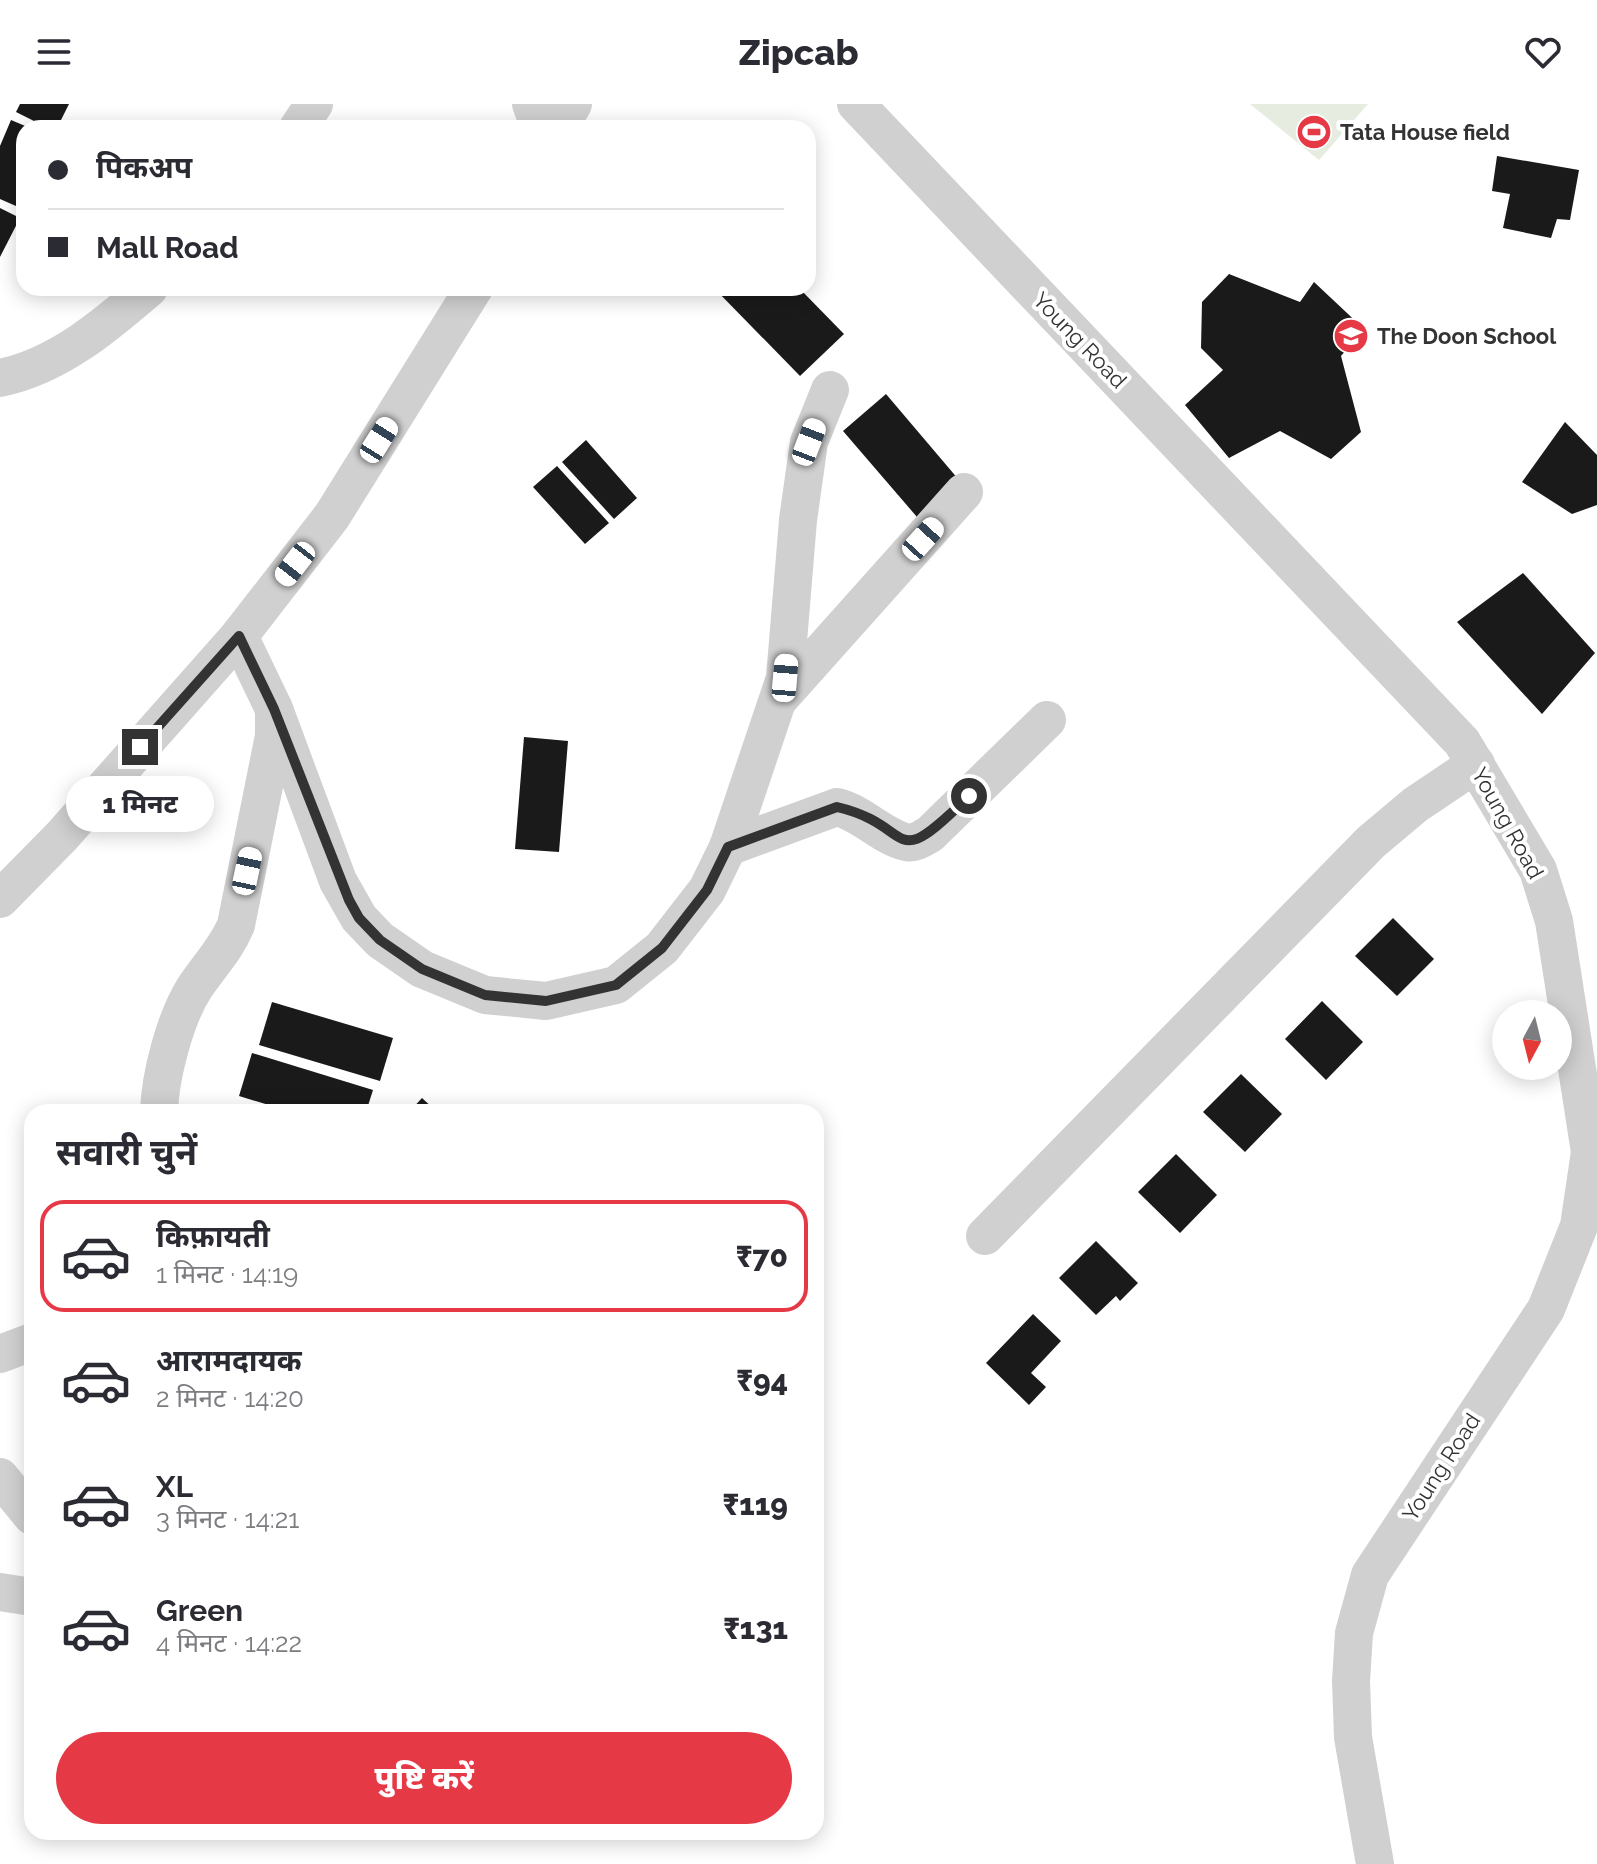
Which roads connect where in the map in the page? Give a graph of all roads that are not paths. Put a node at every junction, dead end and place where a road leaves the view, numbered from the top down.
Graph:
1 (856, 104) edge
2 (140, 296) edge
3 (469, 296) edge
4 (0, 378) edge
5 (830, 390) dead end
6 (964, 492) dead end
7 (239, 636) junction
8 (779, 699) junction
9 (274, 709) junction
10 (1047, 720) dead end
11 (1476, 764) junction
12 (728, 847) junction
13 (0, 899) edge
14 (1590, 1102) edge
15 (160, 1104) edge
16 (985, 1236) dead end
17 (24, 1345) edge
18 (0, 1354) edge
19 (0, 1477) edge
20 (24, 1506) edge
21 (0, 1592) edge
22 (24, 1596) edge
23 (1375, 1864) edge

1 - 11 street, Young Road
2 - 4 street
3 - 7 street
5 - 8 street
6 - 8 street
7 - 9 street
7 - 13 street
8 - 12 street
9 - 12 street
9 - 15 street
10 - 12 street
11 - 14 street, Young Road
11 - 16 street
14 - 23 street, Young Road
17 - 18 street
19 - 20 street
21 - 22 street

